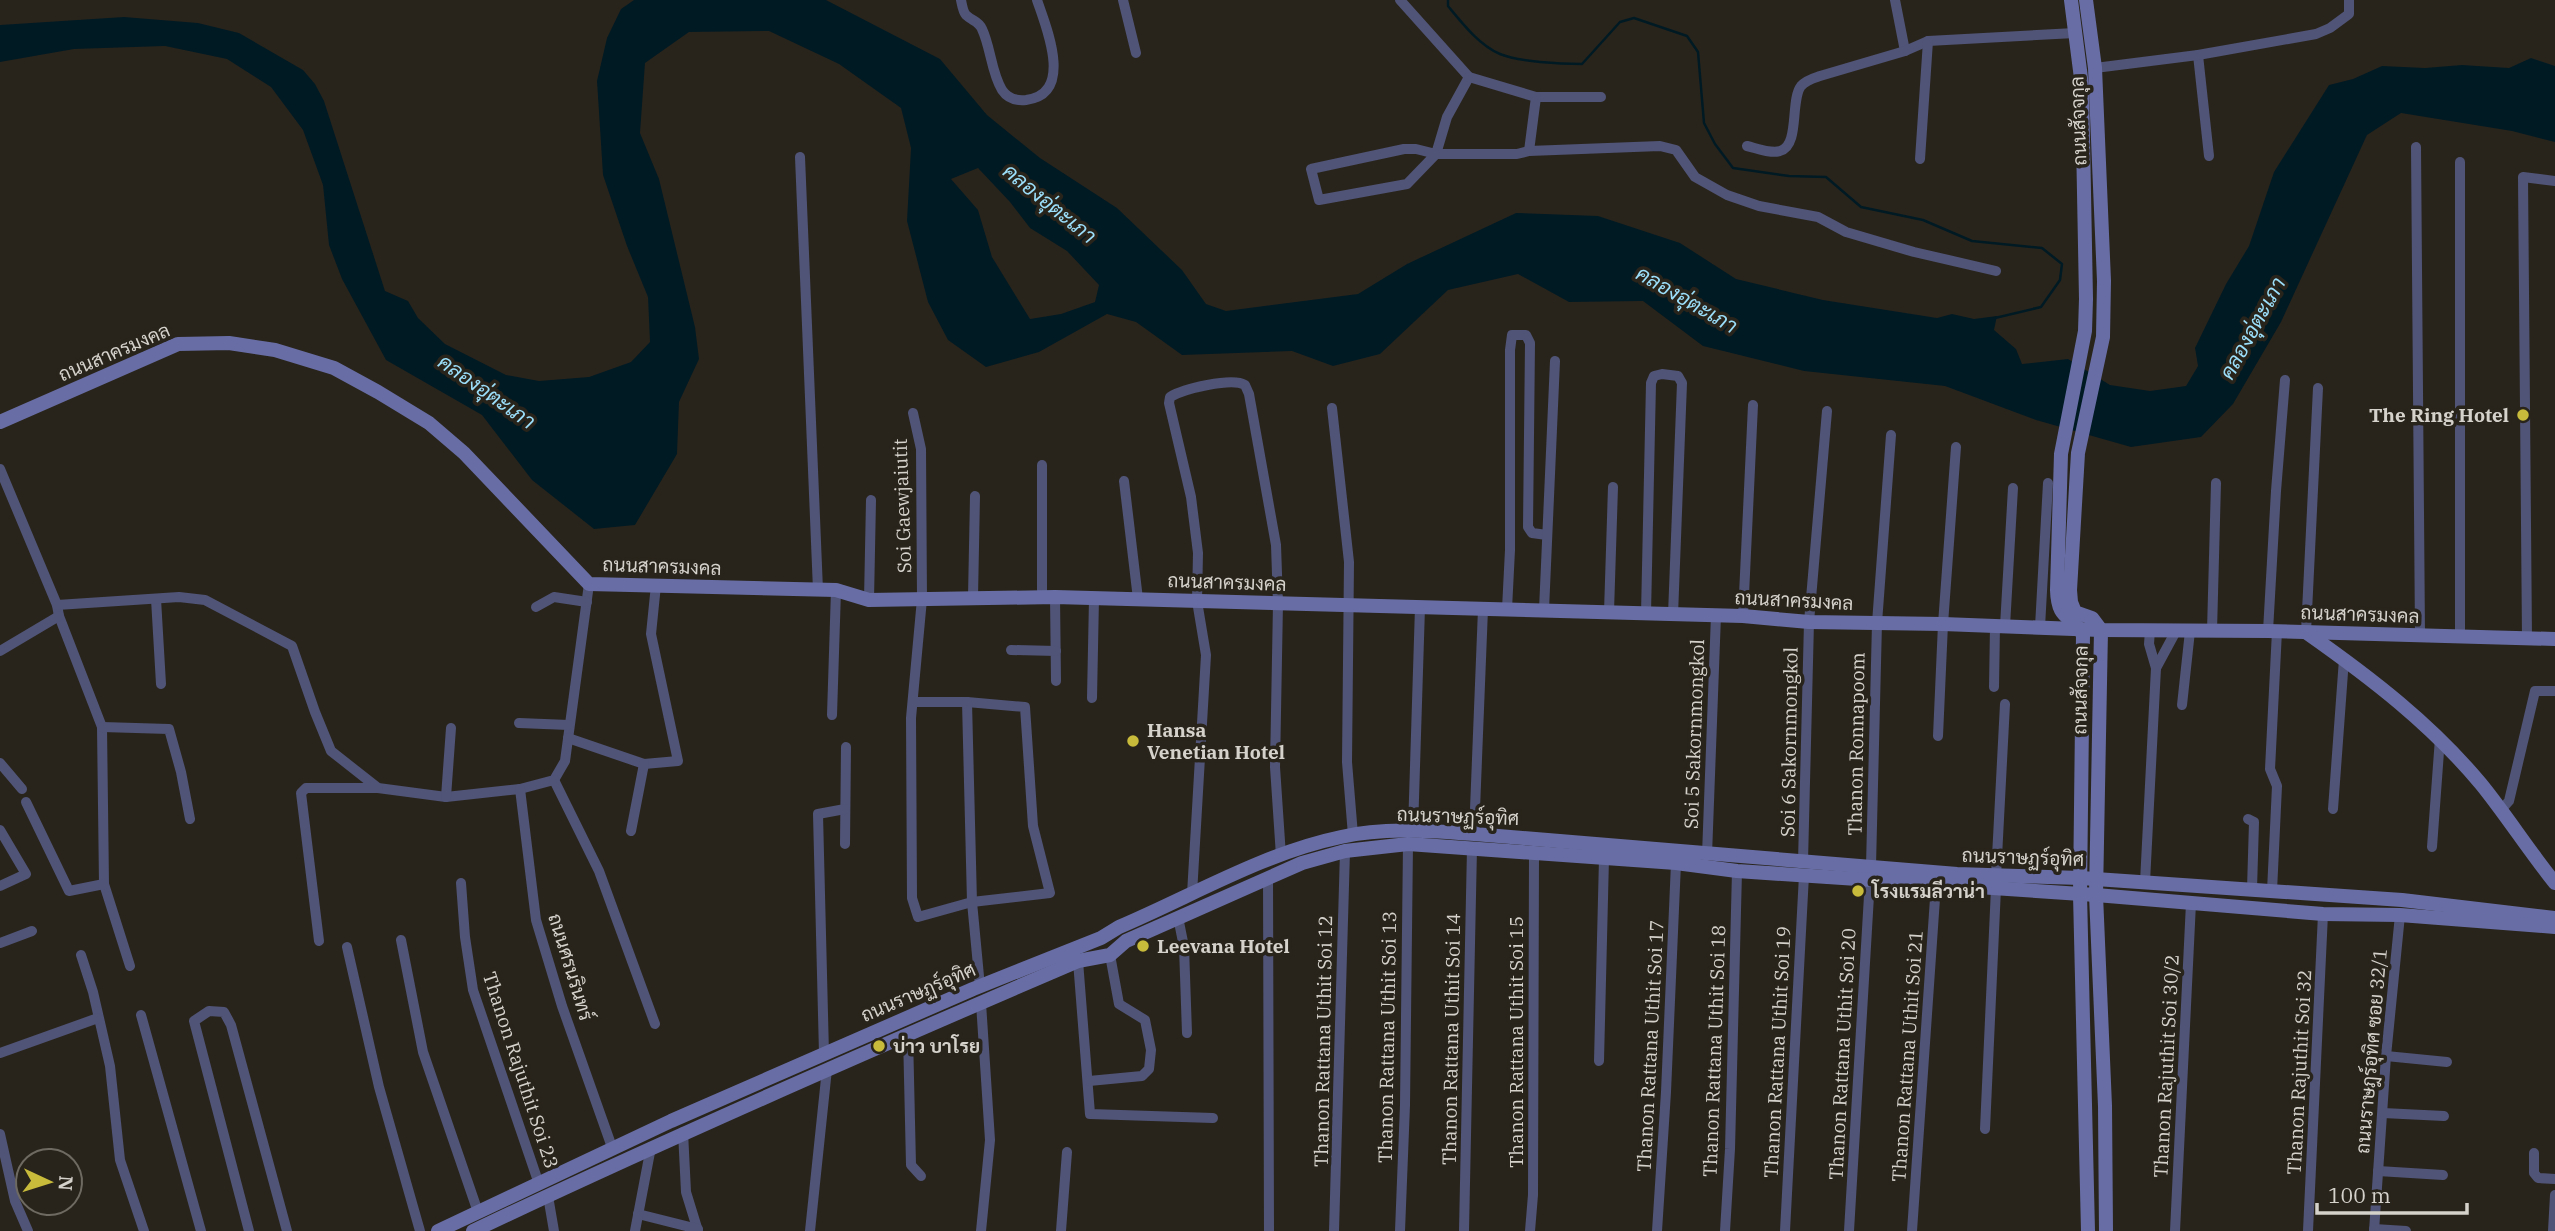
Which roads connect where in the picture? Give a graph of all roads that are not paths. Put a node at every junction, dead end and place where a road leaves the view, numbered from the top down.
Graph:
1 (961, 0) edge
2 (1037, 0) edge
3 (1123, 0) edge
4 (1399, 0) edge
5 (1895, 0) edge
6 (2071, 0) edge
7 (2086, 0) edge
8 (2349, 0) edge
9 (2075, 33) junction
10 (1928, 41) junction
11 (1905, 51) junction
12 (1136, 54) dead end
13 (2198, 55) junction
14 (2095, 68) junction
15 (1469, 77) junction
16 (1536, 97) junction
17 (1601, 97) dead end
18 (1747, 146) dead end
19 (2416, 147) dead end
20 (1528, 151) junction
21 (1436, 154) junction
22 (2209, 156) dead end
23 (800, 157) dead end
24 (1920, 159) dead end
25 (2459, 162) dead end
26 (2555, 181) edge
27 (1996, 271) dead end
28 (1555, 361) dead end
29 (2285, 380) dead end
30 (2319, 388) dead end
31 (1753, 405) dead end
32 (1332, 408) dead end
33 (1827, 411) dead end
34 (913, 412) dead end
35 (0, 422) edge
36 (1891, 435) dead end
37 (1956, 447) dead end
38 (1042, 465) dead end
39 (0, 469) edge
40 (1124, 481) dead end
41 (2048, 483) dead end
42 (2216, 484) dead end
43 (1613, 487) dead end
44 (2013, 488) dead end
45 (975, 496) dead end
46 (871, 500) dead end
47 (1547, 535) junction
48 (589, 583) junction
49 (656, 585) junction
50 (818, 590) junction
51 (836, 590) junction
52 (1049, 596) junction
53 (973, 597) junction
54 (1094, 598) junction
55 (156, 599) junction
56 (922, 599) junction
57 (1138, 599) junction
58 (869, 600) junction
59 (1197, 601) junction
60 (587, 602) junction
61 (1279, 603) junction
62 (1350, 605) junction
63 (536, 607) dead end
64 (1420, 607) junction
65 (1483, 609) junction
66 (1507, 609) junction
67 (58, 610) junction
68 (1544, 610) junction
69 (1609, 612) junction
70 (1646, 614) junction
71 (1673, 615) junction
72 (1716, 615) junction
73 (1742, 616) junction
74 (1809, 622) junction
75 (1877, 624) junction
76 (1943, 624) junction
77 (2000, 626) junction
78 (2040, 627) junction
79 (2079, 628) junction
80 (2101, 630) junction
81 (2150, 631) junction
82 (2183, 631) junction
83 (2212, 631) junction
84 (2273, 631) junction
85 (2306, 632) junction
86 (2420, 635) junction
87 (2460, 637) junction
88 (2527, 639) junction
89 (2555, 639) edge
90 (1011, 650) dead end
91 (0, 651) edge
92 (1056, 651) junction
93 (2344, 659) junction
94 (2156, 668) junction
95 (1056, 681) dead end
96 (161, 684) dead end
97 (1994, 687) dead end
98 (2555, 691) edge
99 (1092, 698) dead end
100 (914, 702) junction
101 (967, 702) junction
102 (2005, 704) dead end
103 (2182, 705) dead end
104 (832, 715) dead end
105 (520, 723) dead end
106 (569, 726) junction
107 (102, 727) junction
108 (451, 729) dead end
109 (1938, 736) dead end
110 (568, 738) junction
111 (2440, 738) junction
112 (846, 747) dead end
113 (0, 764) edge
114 (644, 764) junction
115 (554, 780) junction
116 (378, 788) junction
117 (22, 789) dead end
118 (520, 789) junction
119 (446, 797) junction
120 (26, 802) dead end
121 (845, 809) junction
122 (2333, 809) dead end
123 (2501, 810) junction
124 (190, 819) dead end
125 (2248, 819) dead end
126 (0, 830) edge
127 (1413, 830) junction
128 (631, 831) dead end
129 (1353, 835) junction
130 (1473, 841) junction
131 (845, 844) dead end
132 (1408, 844) junction
133 (2432, 848) dead end
134 (1345, 851) junction
135 (1534, 854) junction
136 (1633, 854) junction
137 (1707, 855) junction
138 (1281, 856) junction
139 (1604, 858) junction
140 (1676, 863) junction
141 (1803, 868) junction
142 (1737, 871) junction
143 (1870, 873) junction
144 (2553, 875) edge
145 (1268, 877) junction
146 (2081, 878) junction
147 (2097, 880) junction
148 (1996, 882) junction
149 (2145, 882) junction
150 (461, 883) dead end
151 (104, 884) junction
152 (1936, 884) junction
153 (2, 885) edge
154 (2252, 889) junction
155 (2272, 891) junction
156 (1192, 894) junction
157 (2080, 894) junction
158 (2096, 895) junction
159 (972, 902) junction
160 (2191, 903) junction
161 (2323, 914) junction
162 (2400, 915) junction
163 (1178, 918) junction
164 (2555, 918) edge
165 (2555, 928) edge
166 (32, 930) dead end
167 (1123, 934) junction
168 (401, 940) dead end
169 (319, 941) dead end
170 (0, 943) edge
171 (346, 947) dead end
172 (81, 955) dead end
173 (1110, 956) junction
174 (1078, 961) junction
175 (130, 966) dead end
176 (980, 987) junction
177 (981, 1003) junction
178 (141, 1015) dead end
179 (98, 1018) junction
180 (655, 1024) dead end
181 (908, 1034) junction
182 (1187, 1034) dead end
183 (0, 1053) edge
184 (824, 1054) junction
185 (2386, 1056) junction
186 (1600, 1060) dead end
187 (2446, 1062) dead end
188 (827, 1069) junction
189 (1089, 1081) junction
190 (2383, 1114) junction
191 (2444, 1116) dead end
192 (1213, 1118) dead end
193 (1985, 1129) dead end
194 (683, 1132) junction
195 (0, 1134) edge
196 (650, 1147) junction
197 (613, 1150) junction
198 (1067, 1152) dead end
199 (2534, 1153) dead end
200 (2378, 1171) junction
201 (2443, 1175) dead end
202 (921, 1176) dead end
203 (2555, 1179) edge
204 (544, 1190) junction
205 (2555, 1195) edge
206 (478, 1212) junction
207 (638, 1214) junction
208 (698, 1230) edge
209 (2374, 1230) edge
210 (29, 1231) edge
211 (144, 1231) edge
212 (201, 1231) edge
213 (249, 1231) edge
214 (287, 1231) edge
215 (420, 1231) edge
216 (439, 1231) edge
217 (473, 1231) edge
218 (554, 1231) edge
219 (635, 1231) edge
220 (810, 1231) edge
221 (981, 1231) edge
222 (1061, 1231) edge
223 (1269, 1231) edge
224 (1334, 1231) edge
225 (1400, 1231) edge
226 (1464, 1231) edge
227 (1530, 1231) edge
228 (1657, 1231) edge
229 (1725, 1231) edge
230 (1785, 1231) edge
231 (1849, 1231) edge
232 (1912, 1231) edge
233 (2088, 1231) edge
234 (2106, 1231) edge
235 (2175, 1231) edge
236 (2308, 1231) edge
237 (2406, 1231) edge
238 (2553, 1231) edge

1 - 2 street
3 - 12 street
4 - 15 street
5 - 11 street
6 - 9 street, ถนนสัจจกุล
7 - 14 street, ถนนสัจจกุล
8 - 13 street
9 - 10 street
9 - 79 street, ถนนสัจจกุล
10 - 11 street
10 - 24 street
11 - 18 street
13 - 14 street
13 - 22 street
14 - 80 street, ถนนสัจจกุล
15 - 16 street
15 - 21 street
16 - 17 street
16 - 20 street
19 - 86 street
20 - 21 street
20 - 27 street
21 - 21 street
23 - 50 street
25 - 87 street
26 - 88 street
28 - 47 street
29 - 84 street
30 - 85 street
31 - 73 street
32 - 62 street
33 - 74 street, Soi 6 Sakornmongkol
34 - 56 street, Soi Gaewjaiutit
35 - 48 street, ถนนสาครมงคล
36 - 75 street, Thanon Ronnapoom
37 - 76 street
38 - 52 street
39 - 67 street
40 - 57 street
41 - 78 street
42 - 83 street
43 - 69 street
44 - 77 street
45 - 53 street
46 - 58 street
47 - 66 street
47 - 68 street
48 - 49 street, ถนนสาครมงคล
48 - 60 street
49 - 50 street, ถนนสาครมงคล
49 - 114 street
50 - 51 street, ถนนสาครมงคล
51 - 58 street, ถนนสาครมงคล
51 - 104 street
52 - 53 street, ถนนสาครมงคล
52 - 54 street, ถนนสาครมงคล
52 - 92 street
53 - 56 street, ถนนสาครมงคล
54 - 57 street, ถนนสาครมงคล
54 - 99 street
55 - 67 street
55 - 96 street
55 - 116 street
56 - 58 street, ถนนสาครมงคล
56 - 100 street, Soi Gaewjaiutit
57 - 59 street, ถนนสาครมงคล
59 - 61 street, ถนนสาครมงคล
59 - 61 street
59 - 156 street
60 - 63 street
60 - 106 street
61 - 62 street, ถนนสาครมงคล
61 - 138 street
62 - 64 street, ถนนสาครมงคล
62 - 129 street
64 - 65 street, ถนนสาครมงคล
64 - 127 street
65 - 66 street, ถนนสาครมงคล
65 - 130 street, Thanon Rattana Uthit Soi 14
66 - 68 street, ถนนสาครมงคล
67 - 91 street
67 - 107 street
68 - 69 street, ถนนสาครมงคล
69 - 70 street, ถนนสาครมงคล
70 - 71 street, ถนนสาครมงคล
70 - 71 street
71 - 72 street, ถนนสาครมงคล
72 - 73 street, ถนนสาครมงคล
72 - 137 street, Soi 5 Sakornmongkol
73 - 74 street, ถนนสาครมงคล
74 - 75 street, ถนนสาครมงคล
74 - 141 street, Soi 6 Sakornmongkol
75 - 76 street, ถนนสาครมงคล
75 - 143 street, Thanon Ronnapoom
76 - 77 street, ถนนสาครมงคล
76 - 109 street
77 - 78 street, ถนนสาครมงคล
77 - 97 street
78 - 79 street, ถนนสาครมงคล
79 - 80 street, ถนนสาครมงคล
79 - 146 street, ถนนสัจจกุล
80 - 81 street, ถนนสาครมงคล
80 - 147 street, ถนนสัจจกุล
81 - 82 street, ถนนสาครมงคล
81 - 94 street
82 - 83 street, ถนนสาครมงคล
82 - 94 street
82 - 103 street
83 - 84 street, ถนนสาครมงคล
84 - 85 street, ถนนสาครมงคล
84 - 155 street
85 - 86 street, ถนนสาครมงคล
85 - 93 street
86 - 87 street, ถนนสาครมงคล
87 - 88 street, ถนนสาครมงคล
88 - 89 street, ถนนสาครมงคล
90 - 92 street
92 - 95 street
93 - 111 street
93 - 122 street
94 - 149 street
98 - 123 street
100 - 101 street
100 - 159 street, Soi Gaewjaiutit
101 - 159 street
101 - 159 street
102 - 148 street
105 - 106 street
106 - 110 street
107 - 124 street
107 - 151 street
108 - 119 street
110 - 114 street
110 - 115 street
111 - 123 street
111 - 133 street
112 - 121 street
113 - 117 street
114 - 128 street
115 - 118 street
115 - 180 street
116 - 119 street
116 - 169 street
118 - 119 street
118 - 197 street, ถนนศรนรินทร์
120 - 151 street
121 - 131 street
121 - 184 street
123 - 144 street
125 - 154 street
126 - 153 street
127 - 129 street, ถนนราษฏร์อุทิศ
127 - 130 street, ถนนราษฏร์อุทิศ
129 - 138 street, ถนนราษฏร์อุทิศ
130 - 132 street, ถนนราษฏร์อุทิศ
130 - 135 street, ถนนราษฏร์อุทิศ
130 - 136 street, ถนนราษฏร์อุทิศ
130 - 226 street, Thanon Rattana Uthit Soi 14
132 - 134 street, ถนนราษฏร์อุทิศ
132 - 225 street, Thanon Rattana Uthit Soi 13
134 - 145 street, ถนนราษฏร์อุทิศ
134 - 224 street, Thanon Rattana Uthit Soi 12
135 - 139 street, ถนนราษฏร์อุทิศ
135 - 227 street, Thanon Rattana Uthit Soi 15
136 - 137 street, ถนนราษฏร์อุทิศ
136 - 139 street, ถนนราษฏร์อุทิศ
136 - 140 street, ถนนราษฏร์อุทิศ
137 - 141 street, ถนนราษฏร์อุทิศ
138 - 156 street, ถนนราษฏร์อุทิศ
139 - 186 street
140 - 142 street, ถนนราษฏร์อุทิศ
140 - 228 street, Thanon Rattana Uthit Soi 17
141 - 142 street, ถนนราษฏร์อุทิศ
141 - 143 street, ถนนราษฏร์อุทิศ
141 - 230 street, Thanon Rattana Uthit Soi 19
142 - 229 street, Thanon Rattana Uthit Soi 18
143 - 148 street, ถนนราษฏร์อุทิศ
143 - 152 street, ถนนราษฏร์อุทิศ
143 - 231 street, Thanon Rattana Uthit Soi 20
145 - 163 street, ถนนราษฏร์อุทิศ
145 - 223 street
146 - 147 street, ถนนราษฏร์อุทิศ
146 - 148 street, ถนนราษฏร์อุทิศ
146 - 157 street, ถนนสัจจกุล
147 - 149 street, ถนนราษฏร์อุทิศ
147 - 158 street, ถนนสัจจกุล
148 - 152 street, ถนนราษฏร์อุทิศ
148 - 157 street, ถนนราษฏร์อุทิศ
148 - 193 street
149 - 154 street, ถนนราษฏร์อุทิศ
150 - 204 street, Thanon Rajuthit Soi 23
151 - 175 street
152 - 232 street, Thanon Rattana Uthit Soi 21
154 - 155 street, ถนนราษฏร์อุทิศ
155 - 164 street, ถนนราษฏร์อุทิศ
156 - 167 street, ถนนราษฏร์อุทิศ
157 - 158 street, ถนนราษฏร์อุทิศ
157 - 233 street, ถนนสัจจกุล
158 - 160 street, ถนนราษฏร์อุทิศ
158 - 234 street, ถนนสัจจกุล
159 - 176 street
160 - 161 street, ถนนราษฏร์อุทิศ
160 - 235 street, Thanon Rajuthit Soi 30/2
161 - 162 street, ถนนราษฏร์อุทิศ
161 - 236 street, Thanon Rajuthit Soi 32
162 - 165 street, ถนนราษฏร์อุทิศ
162 - 185 street, ถนนราษฎร์อุทิศ ซอย 32/1
163 - 167 street, ถนนราษฏร์อุทิศ
163 - 182 street
166 - 170 street
167 - 173 street, ถนนราษฏร์อุทิศ
167 - 176 street, ถนนราษฏร์อุทิศ
168 - 206 street
171 - 215 street
172 - 179 street
173 - 174 street, ถนนราษฏร์อุทิศ
173 - 189 street
174 - 177 street, ถนนราษฏร์อุทิศ
174 - 189 street
176 - 184 street, ถนนราษฏร์อุทิศ
177 - 181 street, ถนนราษฏร์อุทิศ
177 - 221 street
178 - 212 street
179 - 183 street
179 - 211 street
181 - 188 street, ถนนราษฏร์อุทิศ
181 - 202 street
184 - 197 street, ถนนราษฏร์อุทิศ
185 - 187 street
185 - 190 street, ถนนราษฎร์อุทิศ ซอย 32/1
188 - 194 street, ถนนราษฏร์อุทิศ
188 - 220 street
189 - 192 street
190 - 191 street
190 - 200 street, ถนนราษฎร์อุทิศ ซอย 32/1
194 - 196 street, ถนนราษฏร์อุทิศ
194 - 208 street
195 - 210 street
196 - 204 street, ถนนราษฏร์อุทิศ
196 - 207 street
197 - 204 street, ถนนราษฏร์อุทิศ
198 - 222 street
199 - 203 street
200 - 201 street
200 - 209 street, ถนนราษฎร์อุทิศ ซอย 32/1
204 - 206 street, ถนนราษฏร์อุทิศ
204 - 217 street, ถนนราษฏร์อุทิศ
204 - 218 street, Thanon Rajuthit Soi 23
205 - 238 street
206 - 216 street, ถนนราษฏร์อุทิศ
207 - 208 street
207 - 219 street
209 - 237 street
213 - 214 street

